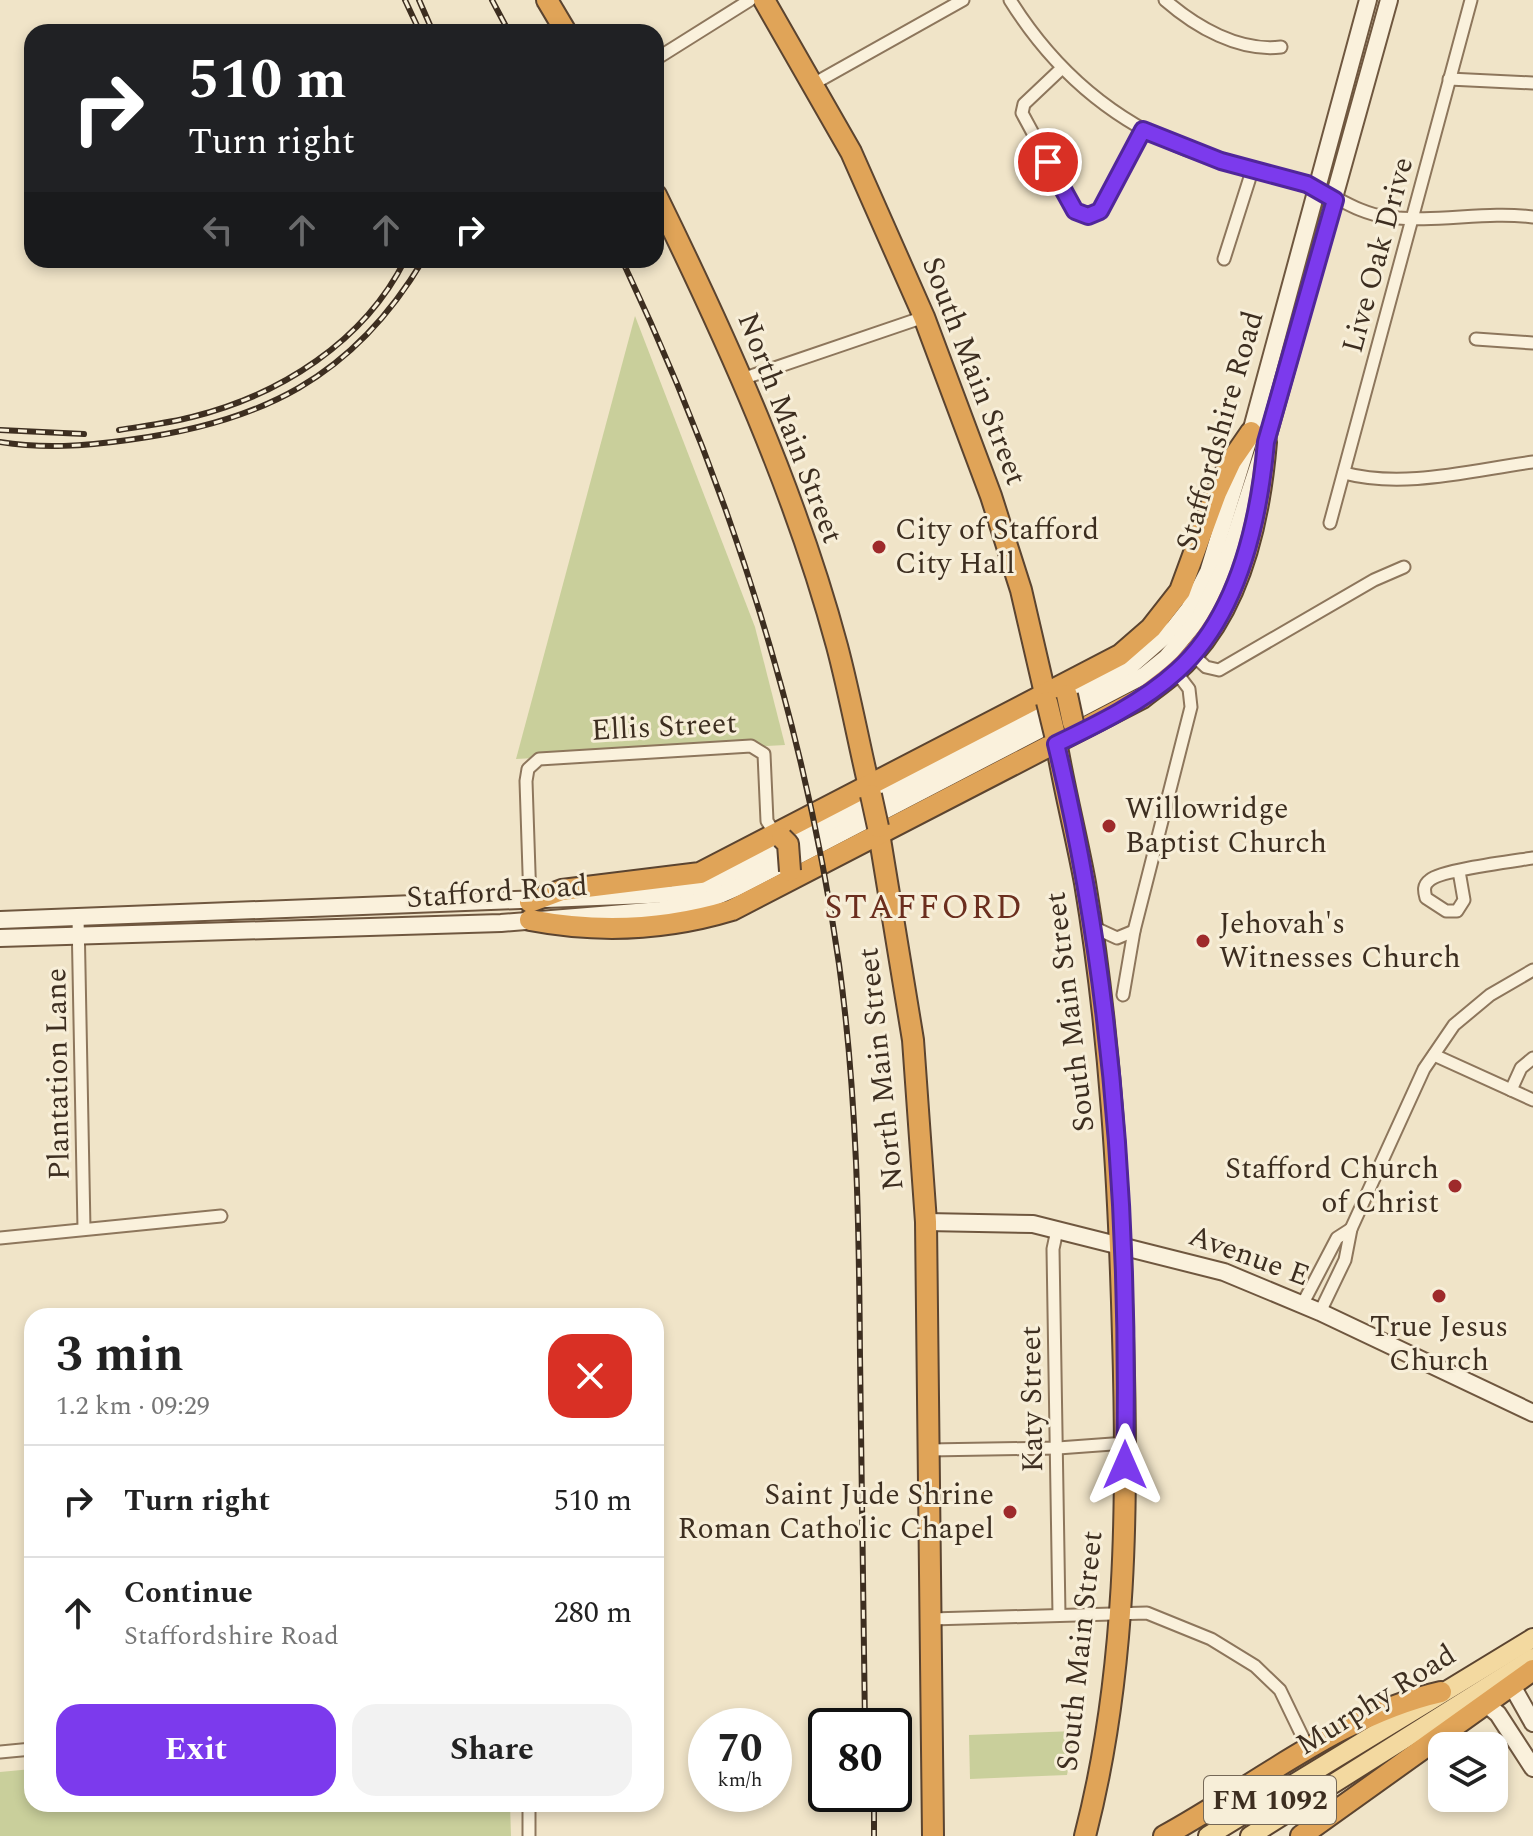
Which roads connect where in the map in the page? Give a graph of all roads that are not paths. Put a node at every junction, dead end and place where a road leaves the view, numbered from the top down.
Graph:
1 (547, 0) edge
2 (750, 0) edge
3 (764, 0) edge
4 (1010, 0) edge
5 (1165, 0) edge
6 (1368, 0) edge
7 (1389, 0) edge
8 (1471, 0) edge
9 (956, 2) edge
10 (561, 24) edge
11 (1281, 47) dead end
12 (664, 54) edge
13 (1061, 69) junction
14 (1449, 79) junction
15 (815, 83) junction
16 (1533, 83) edge
17 (1143, 130) junction
18 (1252, 171) junction
19 (1317, 190) junction
20 (1335, 200) junction
21 (664, 212) edge
22 (1533, 217) edge
23 (1412, 218) junction
24 (1224, 259) dead end
25 (924, 317) junction
26 (1476, 339) dead end
27 (1533, 343) edge
28 (742, 379) junction
29 (1258, 437) junction
30 (1533, 462) edge
31 (1344, 473) junction
32 (1330, 523) dead end
33 (1404, 567) dead end
34 (1193, 655) junction
35 (1176, 672) junction
36 (1070, 687) junction
37 (1045, 697) junction
38 (1079, 726) junction
39 (1055, 739) junction
40 (963, 763) joint
41 (870, 789) junction
42 (879, 831) junction
43 (778, 835) junction
44 (1533, 858) edge
45 (1459, 871) dead end
46 (789, 876) junction
47 (530, 911) junction
48 (78, 917) junction
49 (0, 920) edge
50 (1091, 926) junction
51 (1134, 931) junction
52 (79, 936) junction
53 (0, 938) edge
54 (1533, 970) edge
55 (1123, 995) dead end
56 (1434, 1055) junction
57 (1533, 1058) edge
58 (1511, 1090) junction
59 (1533, 1100) edge
60 (221, 1216) dead end
61 (926, 1222) junction
62 (84, 1229) junction
63 (1351, 1229) junction
64 (1057, 1230) junction
65 (0, 1238) edge
66 (1121, 1246) junction
67 (1302, 1305) junction
68 (1320, 1312) junction
69 (1533, 1413) edge
70 (1126, 1443) junction
71 (1058, 1448) junction
72 (929, 1450) junction
73 (1120, 1611) junction
74 (1059, 1615) junction
75 (931, 1619) junction
76 (1533, 1638) edge
77 (1533, 1658) edge
78 (1533, 1670) edge
79 (1511, 1684) junction
80 (1441, 1692) junction
81 (1485, 1703) junction
82 (1533, 1723) edge
83 (1308, 1748) junction
84 (24, 1750) edge
85 (0, 1752) edge
86 (1533, 1768) edge
87 (529, 1812) edge
88 (1089, 1831) edge
89 (529, 1836) edge
90 (933, 1836) edge
91 (1164, 1836) edge
92 (1208, 1836) edge
93 (1250, 1836) edge
94 (1301, 1836) edge

1 - 10 highway
2 - 12 street
3 - 15 highway, South Main Street
4 - 13 street
5 - 11 street
6 - 19 main road, Staffordshire Road
7 - 20 main road, Staffordshire Road
8 - 14 street, Live Oak Drive
9 - 15 street
13 - 17 street
13 - 17 street
14 - 16 street
14 - 23 street, Live Oak Drive
15 - 25 highway, South Main Street
17 - 18 street
18 - 19 street
18 - 24 street
19 - 20 street
19 - 29 main road, Staffordshire Road
20 - 23 street
20 - 29 main road, Staffordshire Road
21 - 28 highway, North Main Street
22 - 23 street
23 - 31 street, Live Oak Drive
25 - 28 street
25 - 37 highway, South Main Street
26 - 27 street
28 - 41 highway, North Main Street
29 - 34 highway
29 - 36 highway
29 - 40 main road, Staffordshire Road
30 - 31 street
31 - 32 street, Live Oak Drive
33 - 34 street
34 - 35 highway
35 - 38 highway
35 - 51 street
36 - 37 highway
36 - 38 highway, bridge
37 - 39 highway, South Main Street, bridge
37 - 41 highway
38 - 39 highway
39 - 42 highway
39 - 50 highway, South Main Street
40 - 47 main road, Stafford Road
41 - 42 highway, North Main Street, bridge
41 - 43 highway
42 - 46 highway
42 - 61 highway, North Main Street
43 - 46 highway, bridge
43 - 47 highway
43 - 47 street, Ellis Street
44 - 45 street
46 - 47 highway
47 - 48 main road, Stafford Road
47 - 52 main road, Stafford Road
48 - 49 main road, Stafford Road
48 - 52 street, Plantation Lane
50 - 51 street
50 - 66 highway, South Main Street
51 - 55 street
52 - 53 main road, Stafford Road
52 - 62 street, Plantation Lane
54 - 56 street
56 - 58 street
56 - 63 street
57 - 58 street
58 - 59 street
60 - 62 street
61 - 64 main road, Avenue E
61 - 72 highway, North Main Street
62 - 65 street
63 - 67 street
63 - 68 street
64 - 66 main road, Avenue E
64 - 71 street, Katy Street
66 - 67 main road, Avenue E
66 - 70 highway, South Main Street
67 - 68 main road, Avenue E
68 - 69 main road, Avenue E
70 - 71 street
70 - 73 highway, South Main Street
71 - 72 street
71 - 74 street, Katy Street
72 - 75 highway, North Main Street
73 - 74 street
73 - 83 street
73 - 88 highway, South Main Street
74 - 75 street
75 - 90 highway, North Main Street
76 - 80 main road, Murphy Road / FM 1092
77 - 93 main road, Murphy Road
78 - 79 highway
79 - 81 highway
79 - 82 main road
80 - 83 highway
80 - 92 main road, Murphy Road / FM 1092
81 - 86 main road
81 - 94 highway
83 - 91 highway
84 - 85 street
87 - 89 street

